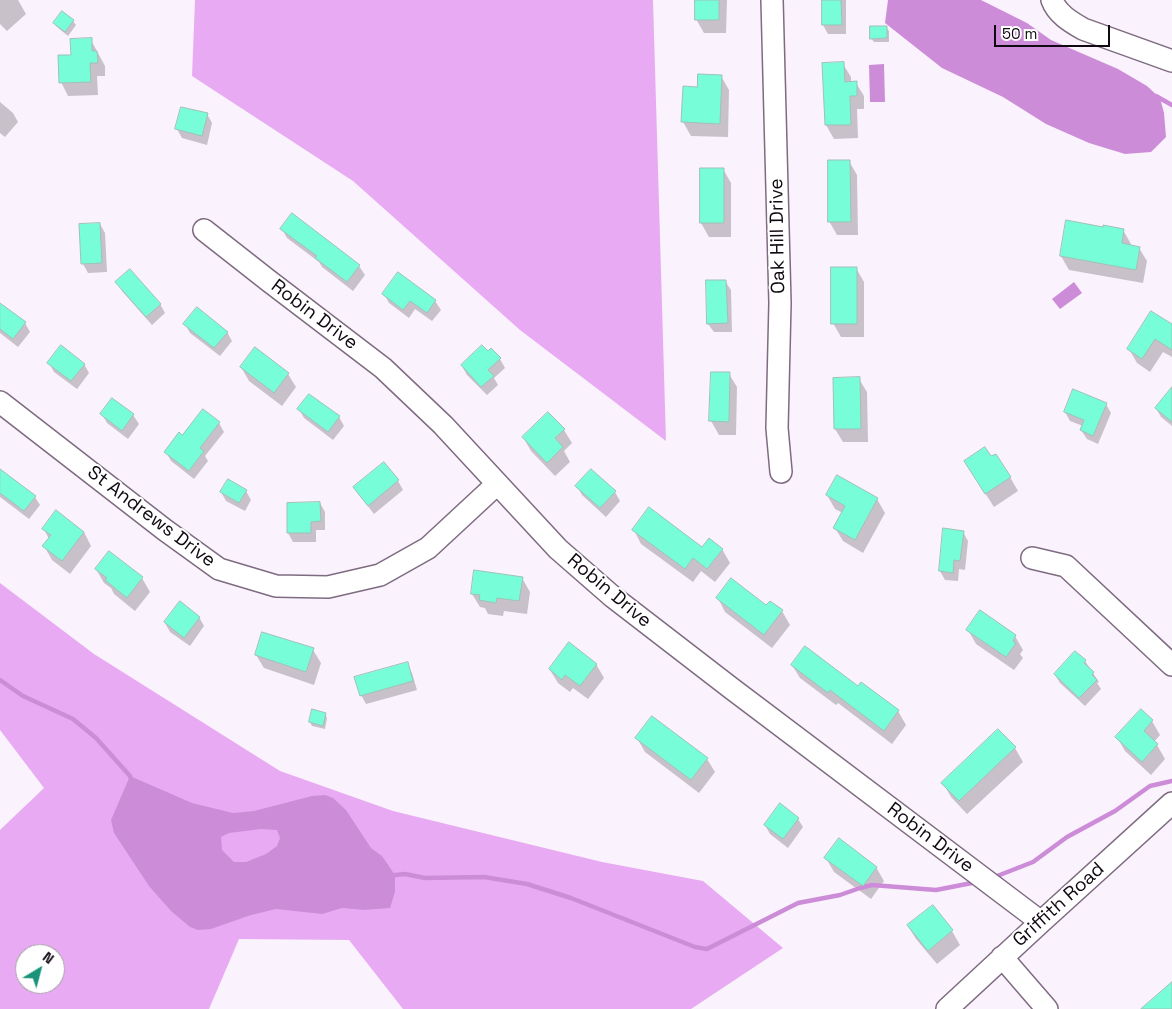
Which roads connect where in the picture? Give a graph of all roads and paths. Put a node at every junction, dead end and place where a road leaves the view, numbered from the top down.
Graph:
1 (772, 0) edge
2 (1055, 6) edge
3 (1172, 61) edge
4 (204, 230) dead end
5 (0, 402) edge
6 (781, 472) dead end
7 (497, 484) junction
8 (1032, 558) dead end
9 (1172, 665) edge
10 (1172, 803) edge
11 (1040, 922) junction
12 (1002, 957) junction
13 (948, 1009) edge
14 (1047, 1009) edge

1 - 6 street, Oak Hill Drive
2 - 3 street
4 - 7 street, Robin Drive
5 - 7 street, St Andrews Drive
7 - 11 street, Robin Drive
8 - 9 street
10 - 11 street, Griffith Road
11 - 12 street, Griffith Road
12 - 13 street, Griffith Road
12 - 14 street

